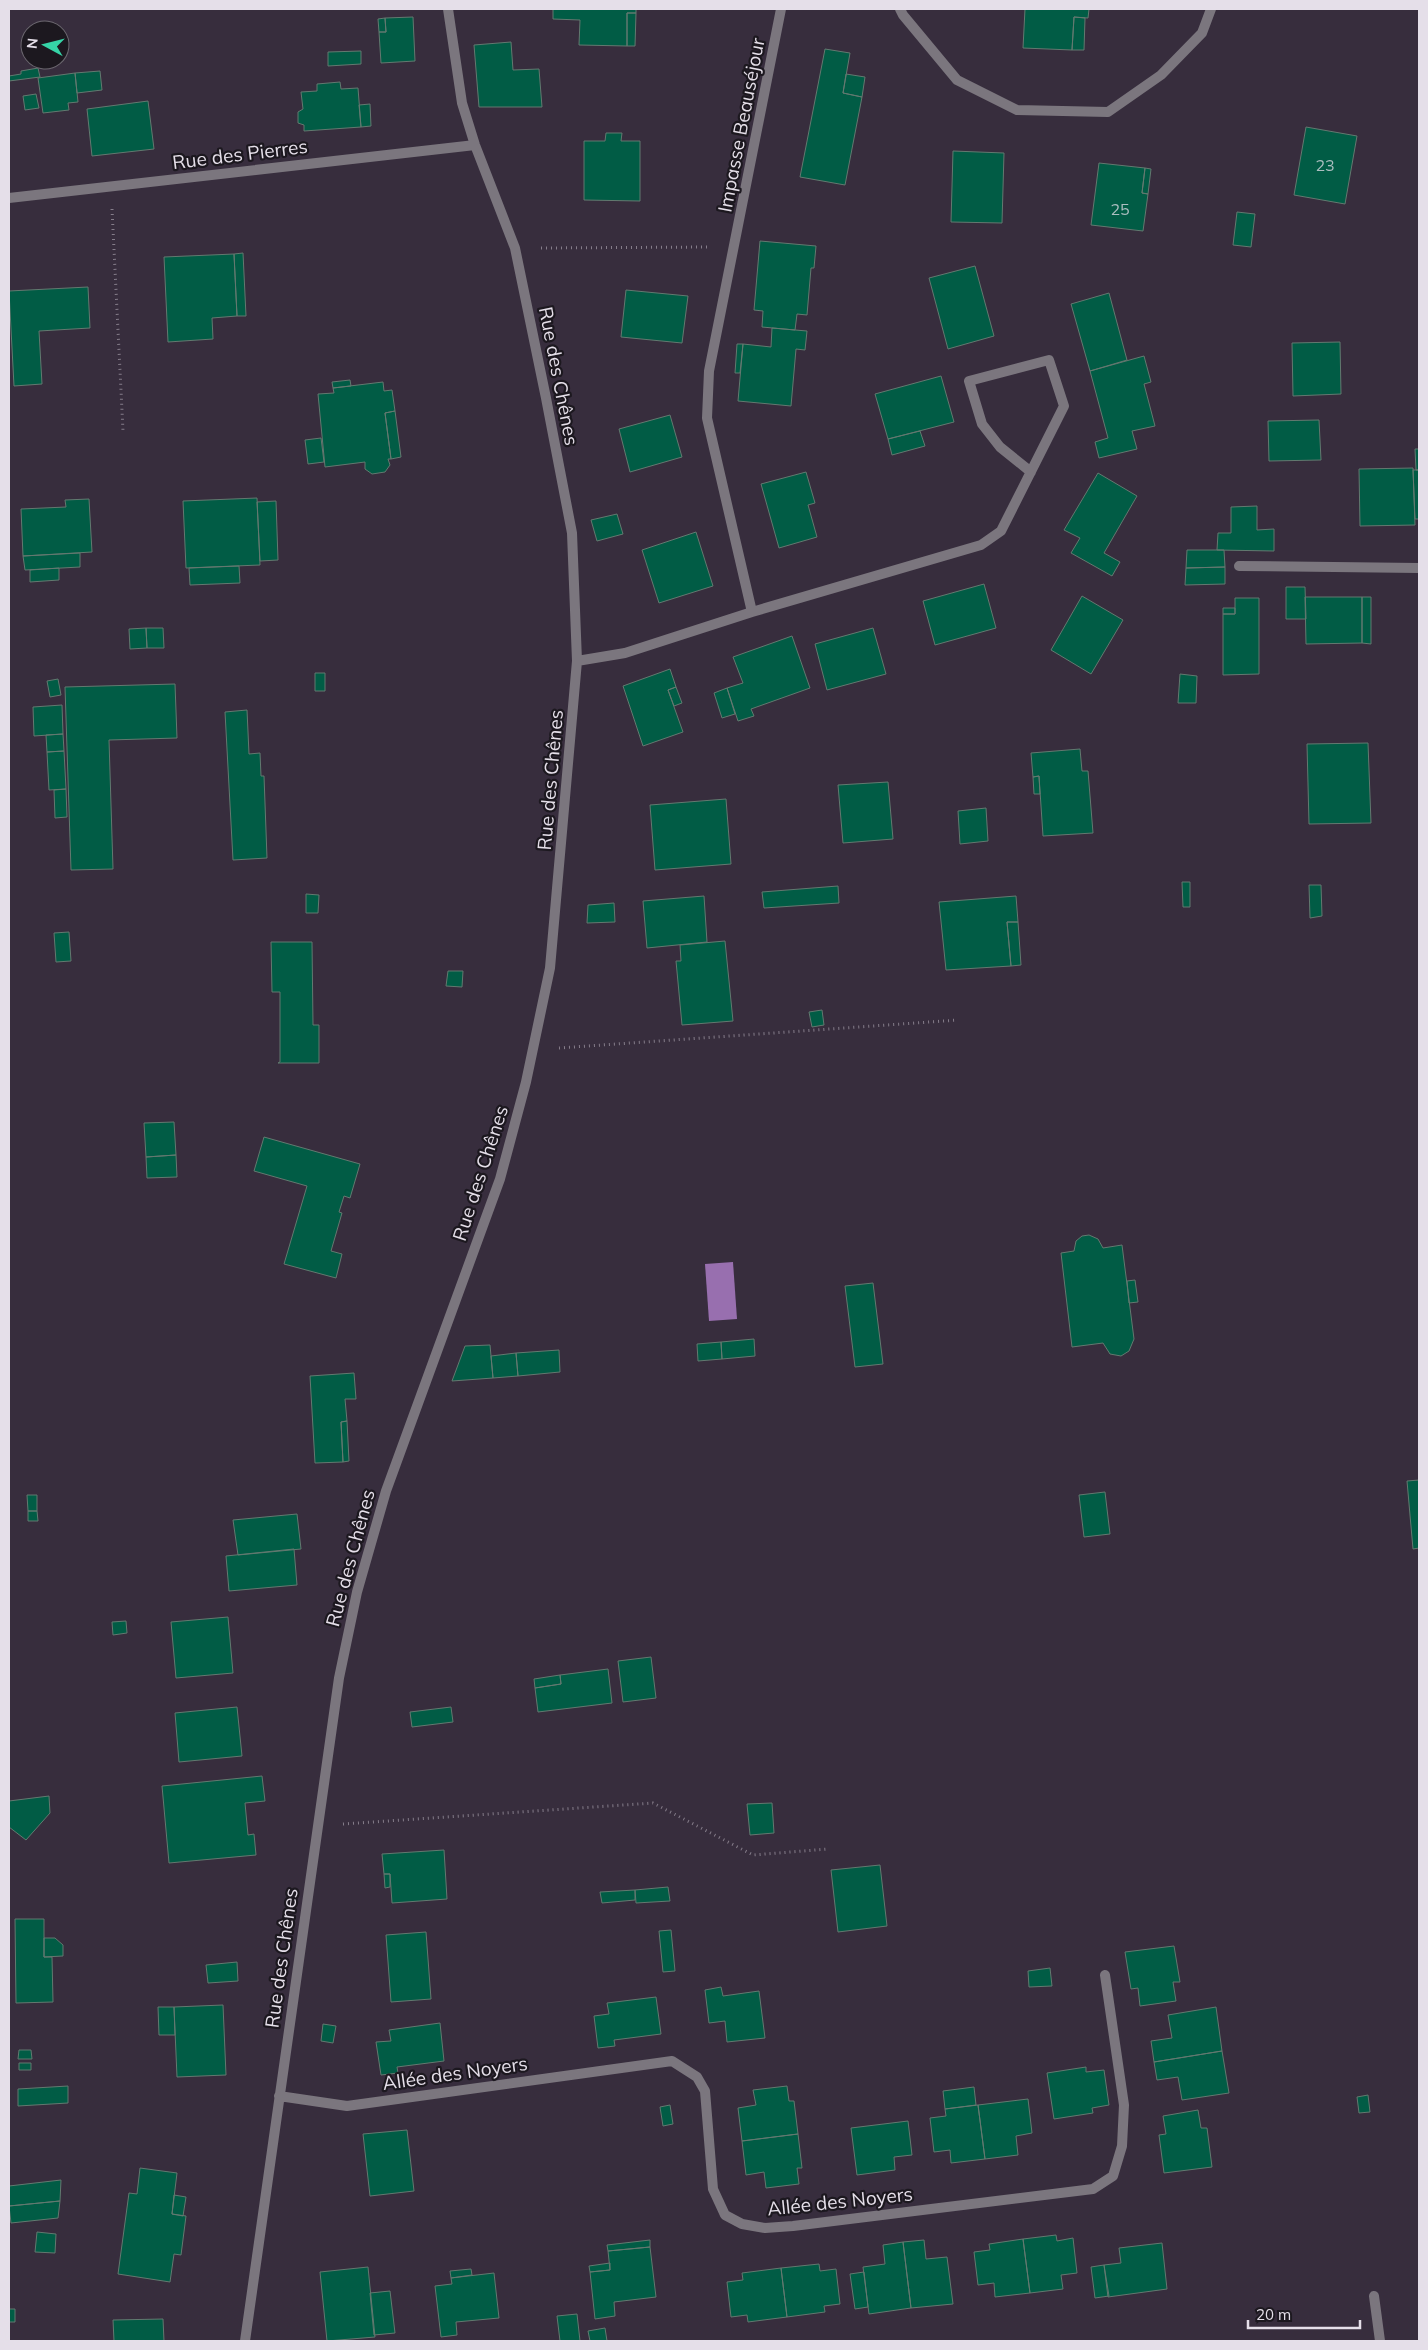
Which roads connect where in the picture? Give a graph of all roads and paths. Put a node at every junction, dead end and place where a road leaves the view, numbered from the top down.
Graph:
1 (448, 9) edge
2 (782, 9) edge
3 (900, 9) edge
4 (1211, 9) edge
5 (475, 145) junction
6 (111, 187) junction
7 (9, 198) edge
8 (735, 247) junction
9 (515, 248) junction
10 (123, 431) dead end
11 (1031, 472) junction
12 (1239, 566) dead end
13 (1419, 568) edge
14 (752, 612) junction
15 (577, 661) junction
16 (958, 1020) dead end
17 (533, 1050) junction
18 (317, 1826) junction
19 (828, 1849) dead end
20 (1105, 1975) dead end
21 (278, 2096) junction
22 (1374, 2296) dead end
23 (245, 2341) edge
24 (1380, 2341) edge

1 - 5 street, Rue des Chênes
2 - 8 street, Impasse Beauséjour
3 - 4 street
5 - 6 street, Rue des Pierres
5 - 9 street, Rue des Chênes
6 - 7 street, Rue des Pierres
6 - 10 path
8 - 9 path
8 - 14 street, Impasse Beauséjour
9 - 15 street, Rue des Chênes
11 - 11 street
11 - 14 street
12 - 13 street
14 - 15 street
15 - 17 street, Rue des Chênes
16 - 17 path
17 - 18 street, Rue des Chênes
18 - 19 path
18 - 21 street, Rue des Chênes
20 - 21 street, Allée des Noyers
21 - 23 street, Rue des Chênes
22 - 24 street

